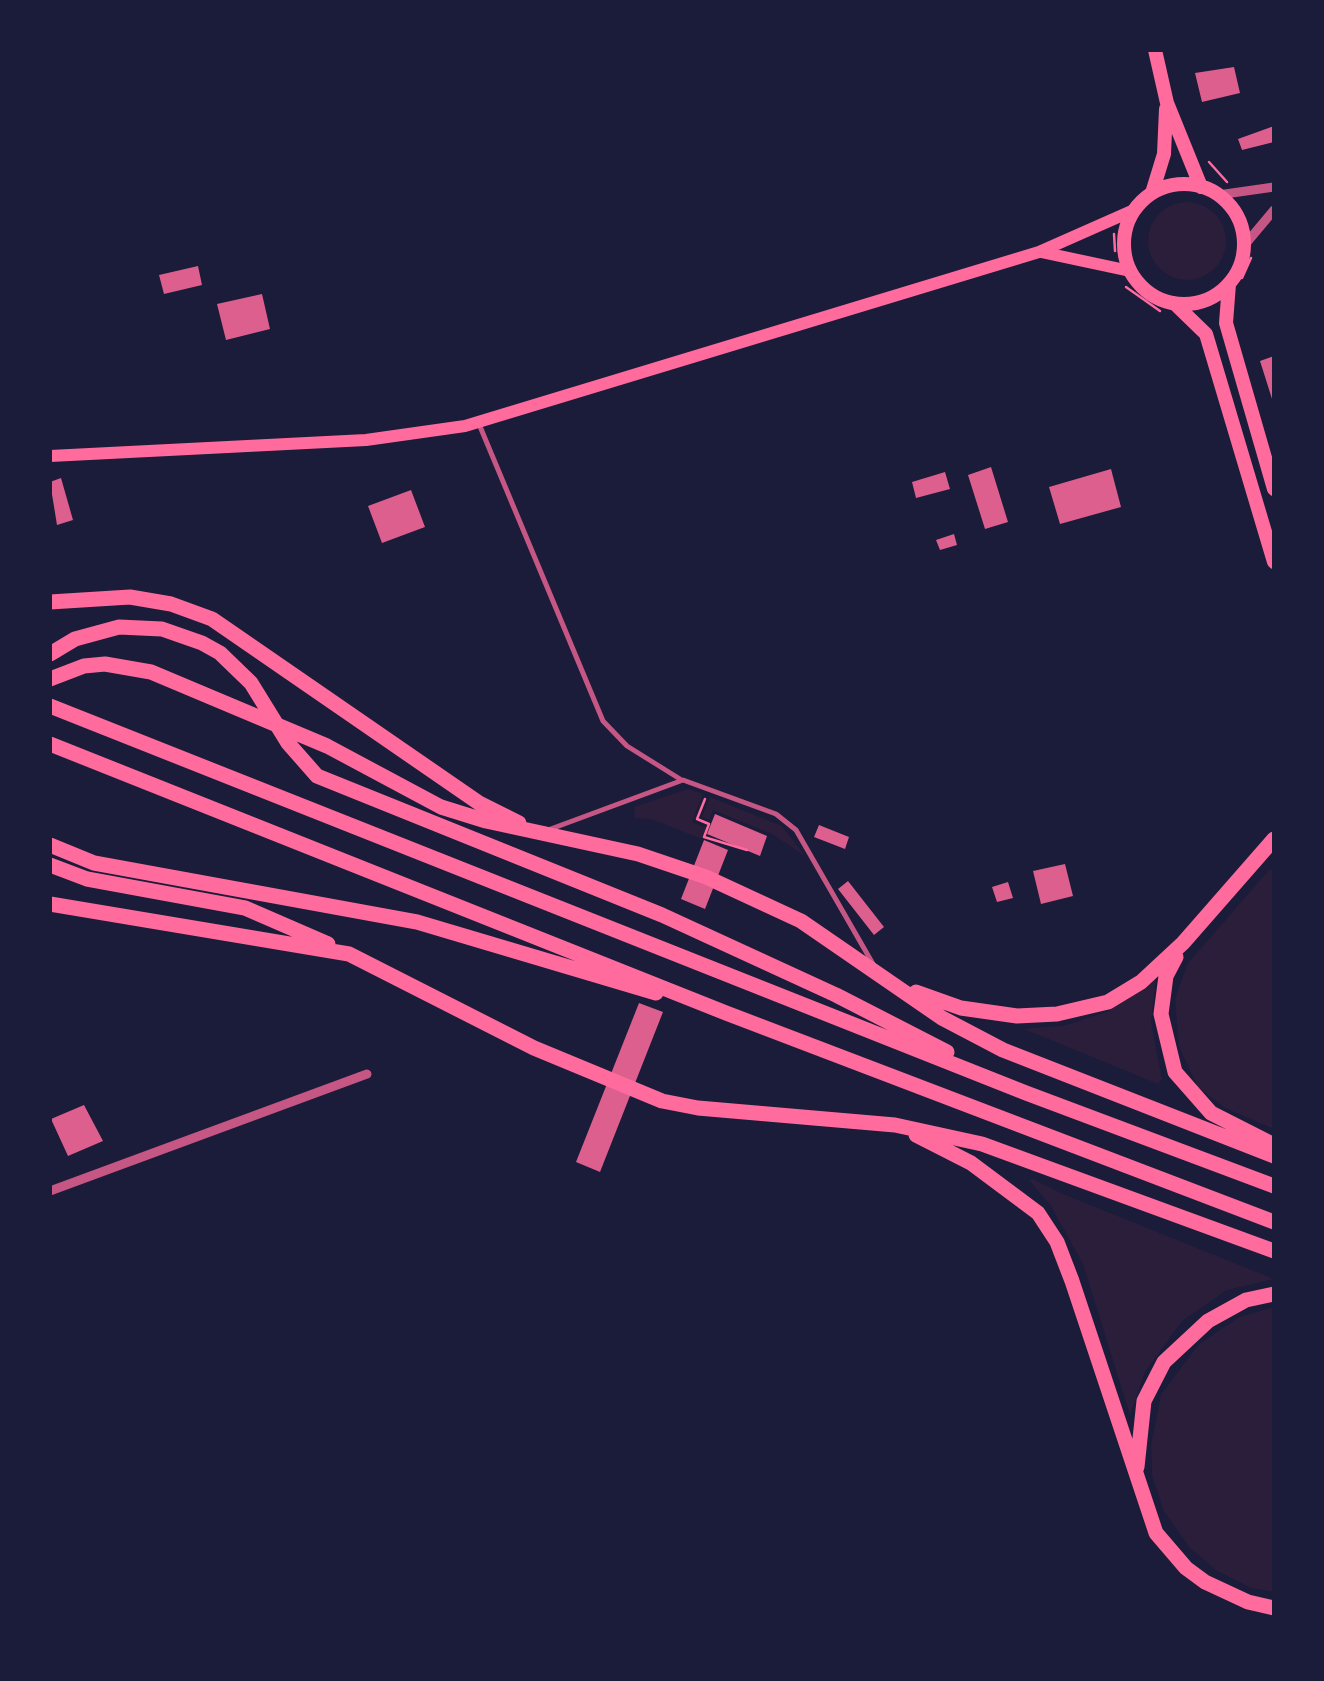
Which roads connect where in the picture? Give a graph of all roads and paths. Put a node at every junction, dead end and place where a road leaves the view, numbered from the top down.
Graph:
1 (1155, 50) edge
2 (1167, 103) junction
3 (1202, 186) junction
4 (1274, 188) edge
5 (1152, 193) junction
6 (1218, 195) junction
7 (1134, 210) junction
8 (1274, 210) edge
9 (1244, 247) junction
10 (1039, 252) junction
11 (1130, 271) junction
12 (1229, 283) junction
13 (1173, 303) junction
14 (478, 422) junction
15 (50, 456) edge
16 (1274, 489) edge
17 (1274, 562) edge
18 (50, 602) edge
19 (50, 654) edge
20 (50, 680) edge
21 (51, 706) edge
22 (50, 744) edge
23 (683, 780) junction
24 (709, 788) junction
25 (540, 833) junction
26 (1274, 840) edge
27 (50, 844) edge
28 (747, 850) dead end
29 (1274, 859) edge
30 (50, 865) edge
31 (1247, 871) junction
32 (50, 904) edge
33 (1183, 942) junction
34 (350, 954) junction
35 (887, 982) junction
36 (726, 1013) junction
37 (367, 1074) dead end
38 (1026, 1093) junction
39 (895, 1124) junction
40 (1274, 1145) edge
41 (1274, 1156) edge
42 (1274, 1186) edge
43 (50, 1191) edge
44 (1274, 1222) edge
45 (1274, 1251) edge
46 (1274, 1294) edge
47 (1138, 1486) junction
48 (1274, 1608) edge

1 - 2 main road
2 - 3 main road
2 - 5 main road
3 - 5 main road
3 - 6 main road
4 - 6 street
5 - 7 main road
6 - 9 main road
7 - 10 main road
7 - 11 main road
8 - 9 street
9 - 12 main road
10 - 11 main road
10 - 14 main road
11 - 13 main road
12 - 13 main road
12 - 16 main road
13 - 17 main road
14 - 15 main road
14 - 23 lane
18 - 25 highway
19 - 38 highway
20 - 25 highway
21 - 38 highway
22 - 36 highway
23 - 24 lane
23 - 25 lane
24 - 28 path
24 - 35 lane
25 - 35 highway
26 - 31 highway
27 - 36 highway
29 - 31 highway
30 - 34 highway
31 - 33 highway
32 - 34 highway
33 - 35 highway
33 - 40 highway
34 - 39 highway
35 - 41 highway
36 - 44 highway
37 - 43 street
38 - 42 highway
39 - 45 highway
39 - 47 highway
46 - 47 highway
47 - 48 highway

